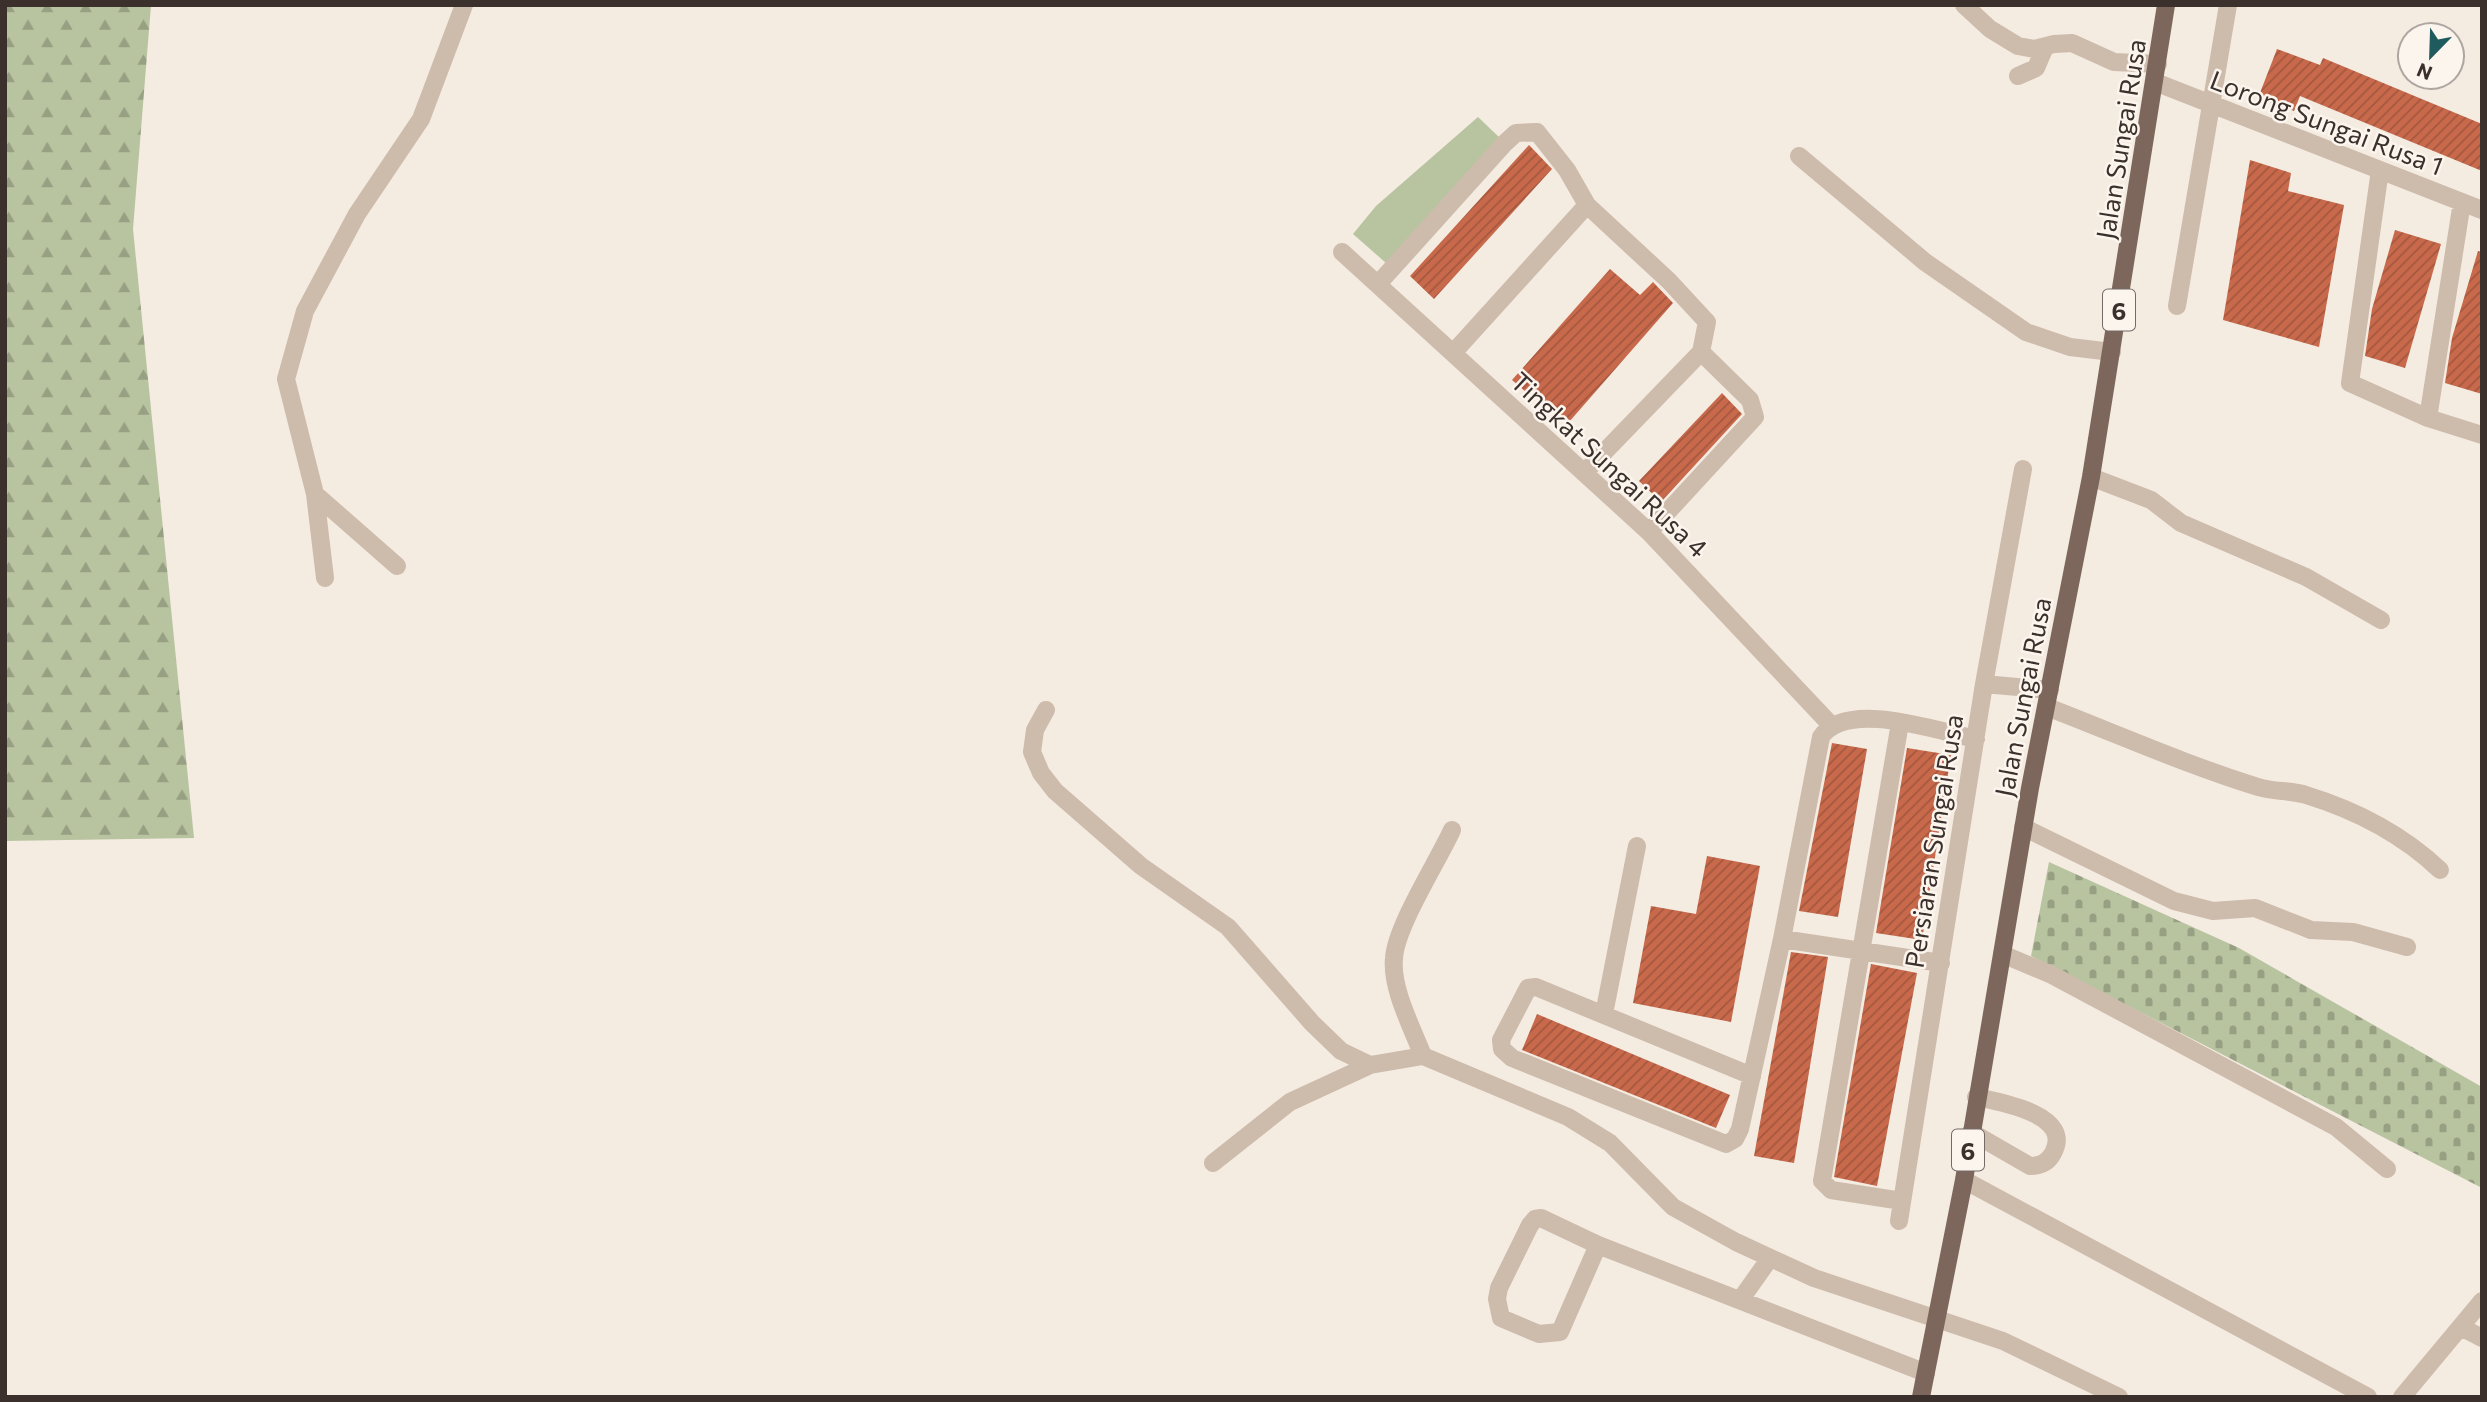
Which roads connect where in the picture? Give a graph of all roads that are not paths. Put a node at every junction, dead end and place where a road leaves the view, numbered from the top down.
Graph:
1 (464, 5) edge
2 (1964, 5) edge
3 (2166, 5) edge
4 (2228, 5) edge
5 (2045, 47) junction
6 (2156, 73) junction
7 (2018, 76) dead end
8 (2212, 107) junction
9 (1799, 156) dead end
10 (2380, 170) junction
11 (2462, 202) junction
12 (1587, 205) junction
13 (2482, 210) edge
14 (1342, 252) dead end
15 (1378, 284) junction
16 (2177, 306) dead end
17 (1701, 352) junction
18 (2112, 352) junction
19 (1453, 353) junction
20 (2428, 418) junction
21 (2482, 435) edge
22 (2023, 469) dead end
23 (1584, 473) junction
24 (2091, 477) junction
25 (315, 494) junction
26 (1649, 532) junction
27 (397, 565) dead end
28 (325, 578) dead end
29 (2381, 620) dead end
30 (1984, 684) junction
31 (2049, 699) junction
32 (1046, 710) dead end
33 (1900, 723) junction
34 (1831, 725) junction
35 (1976, 738) junction
36 (2023, 827) junction
37 (1452, 830) dead end
38 (1637, 846) dead end
39 (2440, 870) dead end
40 (1782, 939) junction
41 (2407, 947) dead end
42 (1862, 951) junction
43 (2002, 954) junction
44 (1941, 963) junction
45 (1604, 1014) junction
46 (1423, 1056) junction
47 (1370, 1065) junction
48 (1752, 1076) junction
49 (1976, 1097) junction
50 (1971, 1132) junction
51 (1213, 1163) dead end
52 (2387, 1169) dead end
53 (1964, 1180) junction
54 (1902, 1202) junction
55 (1899, 1222) dead end
56 (1598, 1245) junction
57 (1770, 1258) junction
58 (1741, 1299) junction
59 (2482, 1301) edge
60 (1937, 1318) junction
61 (2461, 1326) junction
62 (2482, 1338) edge
63 (1926, 1373) junction
64 (1921, 1397) edge
65 (2119, 1397) edge
66 (2368, 1397) edge
67 (2402, 1397) edge

1 - 25 street
2 - 5 street
3 - 6 main road, Jalan Sungai Rusa / 6
4 - 8 street
5 - 6 street
5 - 7 street
6 - 8 street, Lorong Sungai Rusa 1
6 - 18 main road, Jalan Sungai Rusa / 6
8 - 10 street, Lorong Sungai Rusa 1
8 - 16 street
9 - 18 street
10 - 11 street, Lorong Sungai Rusa 1
10 - 20 street
11 - 13 street, Lorong Sungai Rusa 1
11 - 20 street
12 - 15 street
12 - 17 street
12 - 19 street
14 - 15 street, Tingkat Sungai Rusa 4
15 - 19 street, Tingkat Sungai Rusa 4
17 - 23 street
17 - 26 street
18 - 24 main road, Jalan Sungai Rusa / 6
19 - 23 street, Tingkat Sungai Rusa 4
20 - 21 street
22 - 30 street, Persiaran Sungai Rusa
23 - 26 street, Tingkat Sungai Rusa 4
24 - 29 street
24 - 31 main road, Jalan Sungai Rusa / 6
25 - 27 street
25 - 28 street
26 - 34 street, Tingkat Sungai Rusa 4
30 - 31 street
30 - 35 street, Persiaran Sungai Rusa
31 - 36 main road, Jalan Sungai Rusa / 6
31 - 39 street
32 - 47 street
33 - 34 street
33 - 35 street
33 - 42 street
34 - 40 street
35 - 44 street, Persiaran Sungai Rusa
36 - 41 street
36 - 43 main road, Jalan Sungai Rusa / 6
37 - 46 street
38 - 45 street
40 - 42 street
40 - 48 street
42 - 44 street
42 - 54 street
43 - 49 main road, Jalan Sungai Rusa / 6
43 - 52 street
44 - 54 street, Persiaran Sungai Rusa
45 - 48 street
45 - 48 street
46 - 47 street
46 - 57 street
47 - 51 street
49 - 50 main road, Jalan Sungai Rusa / 6
49 - 50 street
50 - 53 main road, Jalan Sungai Rusa / 6
53 - 60 main road, Jalan Sungai Rusa / 6
53 - 66 street
54 - 55 street, Persiaran Sungai Rusa
56 - 56 street
56 - 58 street
57 - 58 street
57 - 60 street
58 - 63 street
59 - 61 street
60 - 63 main road, Jalan Sungai Rusa / 6
60 - 65 street
61 - 62 street
61 - 67 street
63 - 64 main road, Jalan Sungai Rusa / 6

